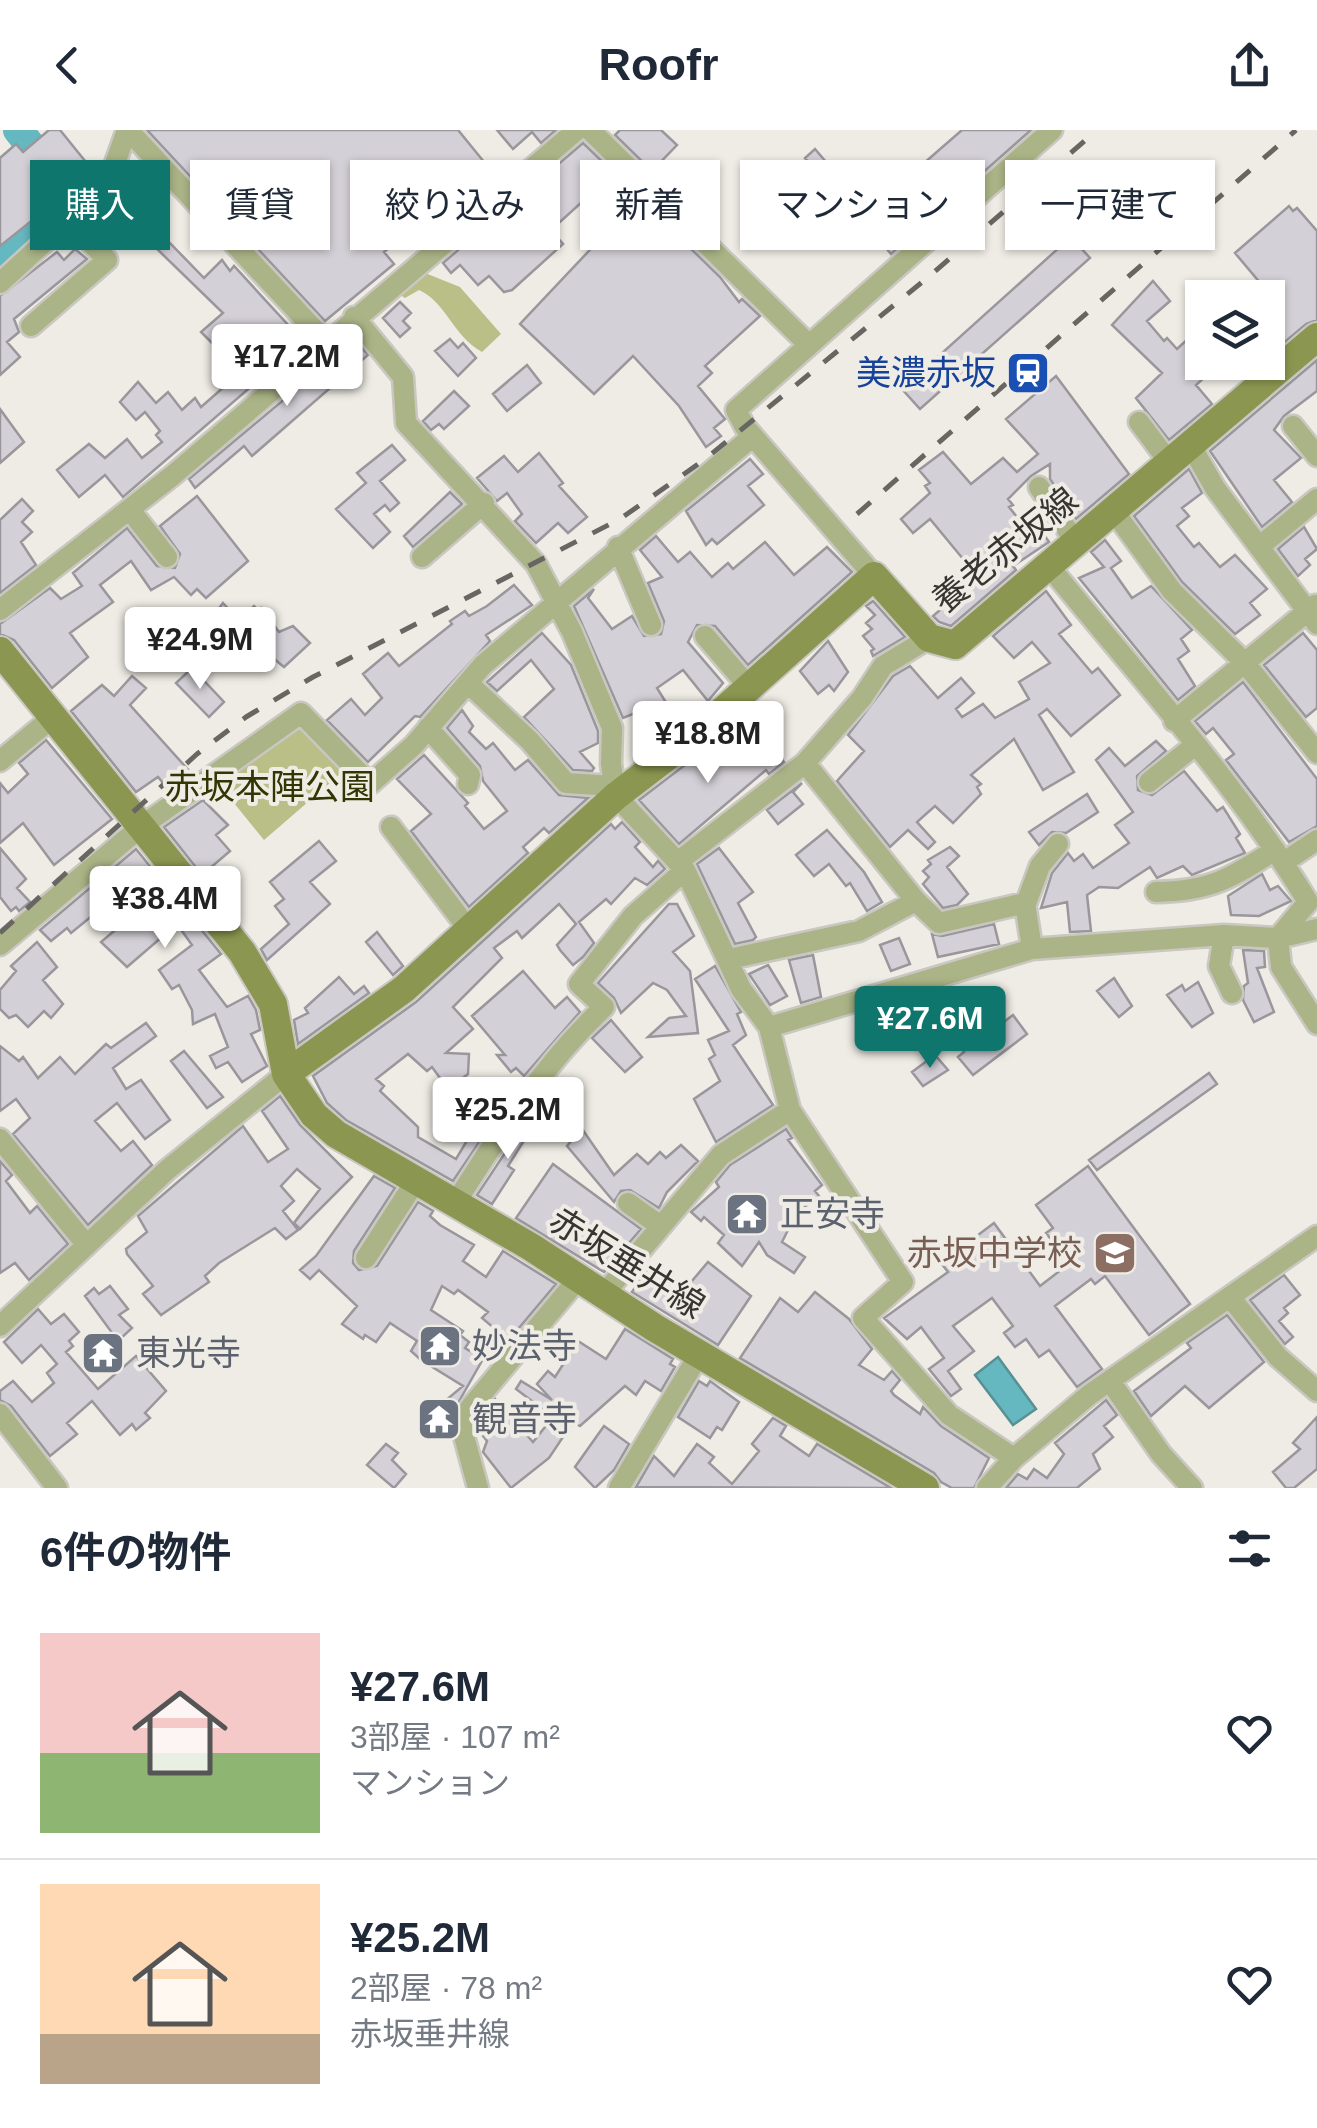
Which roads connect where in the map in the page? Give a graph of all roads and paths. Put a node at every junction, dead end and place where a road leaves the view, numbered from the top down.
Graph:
1 (127, 130) edge
2 (578, 130) edge
3 (590, 130) edge
4 (1052, 130) edge
5 (116, 160) edge
6 (37, 250) edge
7 (98, 250) edge
8 (0, 283) edge
9 (354, 317) junction
10 (31, 326) dead end
11 (1317, 337) edge
12 (327, 343) junction
13 (808, 344) junction
14 (1140, 422) dead end
15 (1293, 426) dead end
16 (752, 436) junction
17 (1180, 453) junction
18 (1317, 456) edge
19 (1039, 487) dead end
20 (1317, 499) edge
21 (484, 503) junction
22 (130, 510) junction
23 (1113, 510) junction
24 (1076, 542) junction
25 (618, 547) junction
26 (1259, 547) junction
27 (167, 557) dead end
28 (422, 557) dead end
29 (1048, 566) junction
30 (874, 576) junction
31 (558, 605) junction
32 (0, 610) edge
33 (1314, 613) edge
34 (651, 625) dead end
35 (705, 636) dead end
36 (929, 638) junction
37 (0, 650) edge
38 (1245, 663) junction
39 (468, 682) junction
40 (749, 687) junction
41 (53, 718) junction
42 (1174, 721) junction
43 (428, 728) junction
44 (1194, 746) junction
45 (1317, 752) edge
46 (0, 760) edge
47 (805, 763) junction
48 (1149, 782) dead end
49 (468, 784) dead end
50 (615, 791) junction
51 (142, 826) junction
52 (390, 827) dead end
53 (1317, 840) edge
54 (1058, 844) dead end
55 (1279, 856) junction
56 (682, 865) junction
57 (1156, 892) dead end
58 (916, 901) junction
59 (1026, 906) junction
60 (1317, 929) edge
61 (469, 930) junction
62 (1224, 935) junction
63 (1278, 938) junction
64 (0, 945) edge
65 (1032, 949) junction
66 (728, 959) junction
67 (1232, 993) dead end
68 (1317, 1024) edge
69 (769, 1027) junction
70 (286, 1074) junction
71 (790, 1110) junction
72 (0, 1139) edge
73 (415, 1182) junction
74 (456, 1202) junction
75 (628, 1203) dead end
76 (658, 1225) junction
77 (1317, 1236) edge
78 (85, 1243) junction
79 (366, 1258) dead end
80 (578, 1279) junction
81 (604, 1294) junction
82 (1230, 1297) junction
83 (0, 1326) edge
84 (700, 1352) junction
85 (1110, 1381) junction
86 (1317, 1391) edge
87 (0, 1414) edge
88 (1014, 1458) junction
89 (475, 1480) edge
90 (620, 1487) edge
91 (57, 1488) edge
92 (458, 1488) edge
93 (924, 1488) edge
94 (987, 1488) edge
95 (1192, 1488) edge

1 - 5 street
1 - 12 street
2 - 9 street
3 - 13 street
4 - 13 street
6 - 8 street
7 - 10 street
9 - 12 street
9 - 21 street
11 - 17 main road, 養老赤坂線
12 - 22 street
13 - 16 street
14 - 17 street
15 - 18 street
16 - 25 street
16 - 30 street
17 - 23 main road, 養老赤坂線
17 - 26 street
19 - 24 street
20 - 26 street
21 - 28 street
21 - 31 street
22 - 27 street
22 - 32 street
23 - 24 main road, 養老赤坂線
23 - 38 street
24 - 29 main road, 養老赤坂線
25 - 31 street
25 - 34 street
26 - 33 street
29 - 36 main road, 養老赤坂線
29 - 42 street
30 - 36 main road, 養老赤坂線
30 - 40 main road, 養老赤坂線
31 - 39 street
31 - 50 street
33 - 38 street
35 - 40 street
36 - 47 street
37 - 41 main road, 赤坂垂井線
38 - 42 street
38 - 45 street
39 - 43 street
39 - 50 street
40 - 50 main road, 養老赤坂線
41 - 46 street
41 - 51 main road, 赤坂垂井線
42 - 44 street
43 - 49 street
43 - 51 street
44 - 48 street
44 - 55 street
47 - 56 street
47 - 58 street
50 - 56 street
50 - 61 main road, 養老赤坂線
51 - 64 street
51 - 70 main road, 赤坂垂井線
52 - 61 street
53 - 55 street
54 - 59 street
55 - 57 street
55 - 63 street
56 - 66 street
56 - 74 street
58 - 59 street
58 - 66 street
59 - 65 street
60 - 63 street
61 - 70 main road, 養老赤坂線
62 - 63 street
62 - 65 street
62 - 67 street
63 - 68 street
65 - 69 street
66 - 69 street
69 - 71 street
70 - 73 main road, 赤坂垂井線
70 - 78 street
71 - 76 street
71 - 88 street
72 - 78 street
73 - 74 main road, 赤坂垂井線
73 - 79 street
74 - 80 main road, 赤坂垂井線
75 - 76 street
76 - 81 street
77 - 82 street
78 - 83 street
80 - 81 main road, 赤坂垂井線
80 - 89 street
81 - 84 main road, 赤坂垂井線
82 - 85 street
82 - 86 street
84 - 90 street
84 - 93 main road, 赤坂垂井線
85 - 88 street
85 - 95 street
87 - 91 street
88 - 94 street
89 - 92 street

